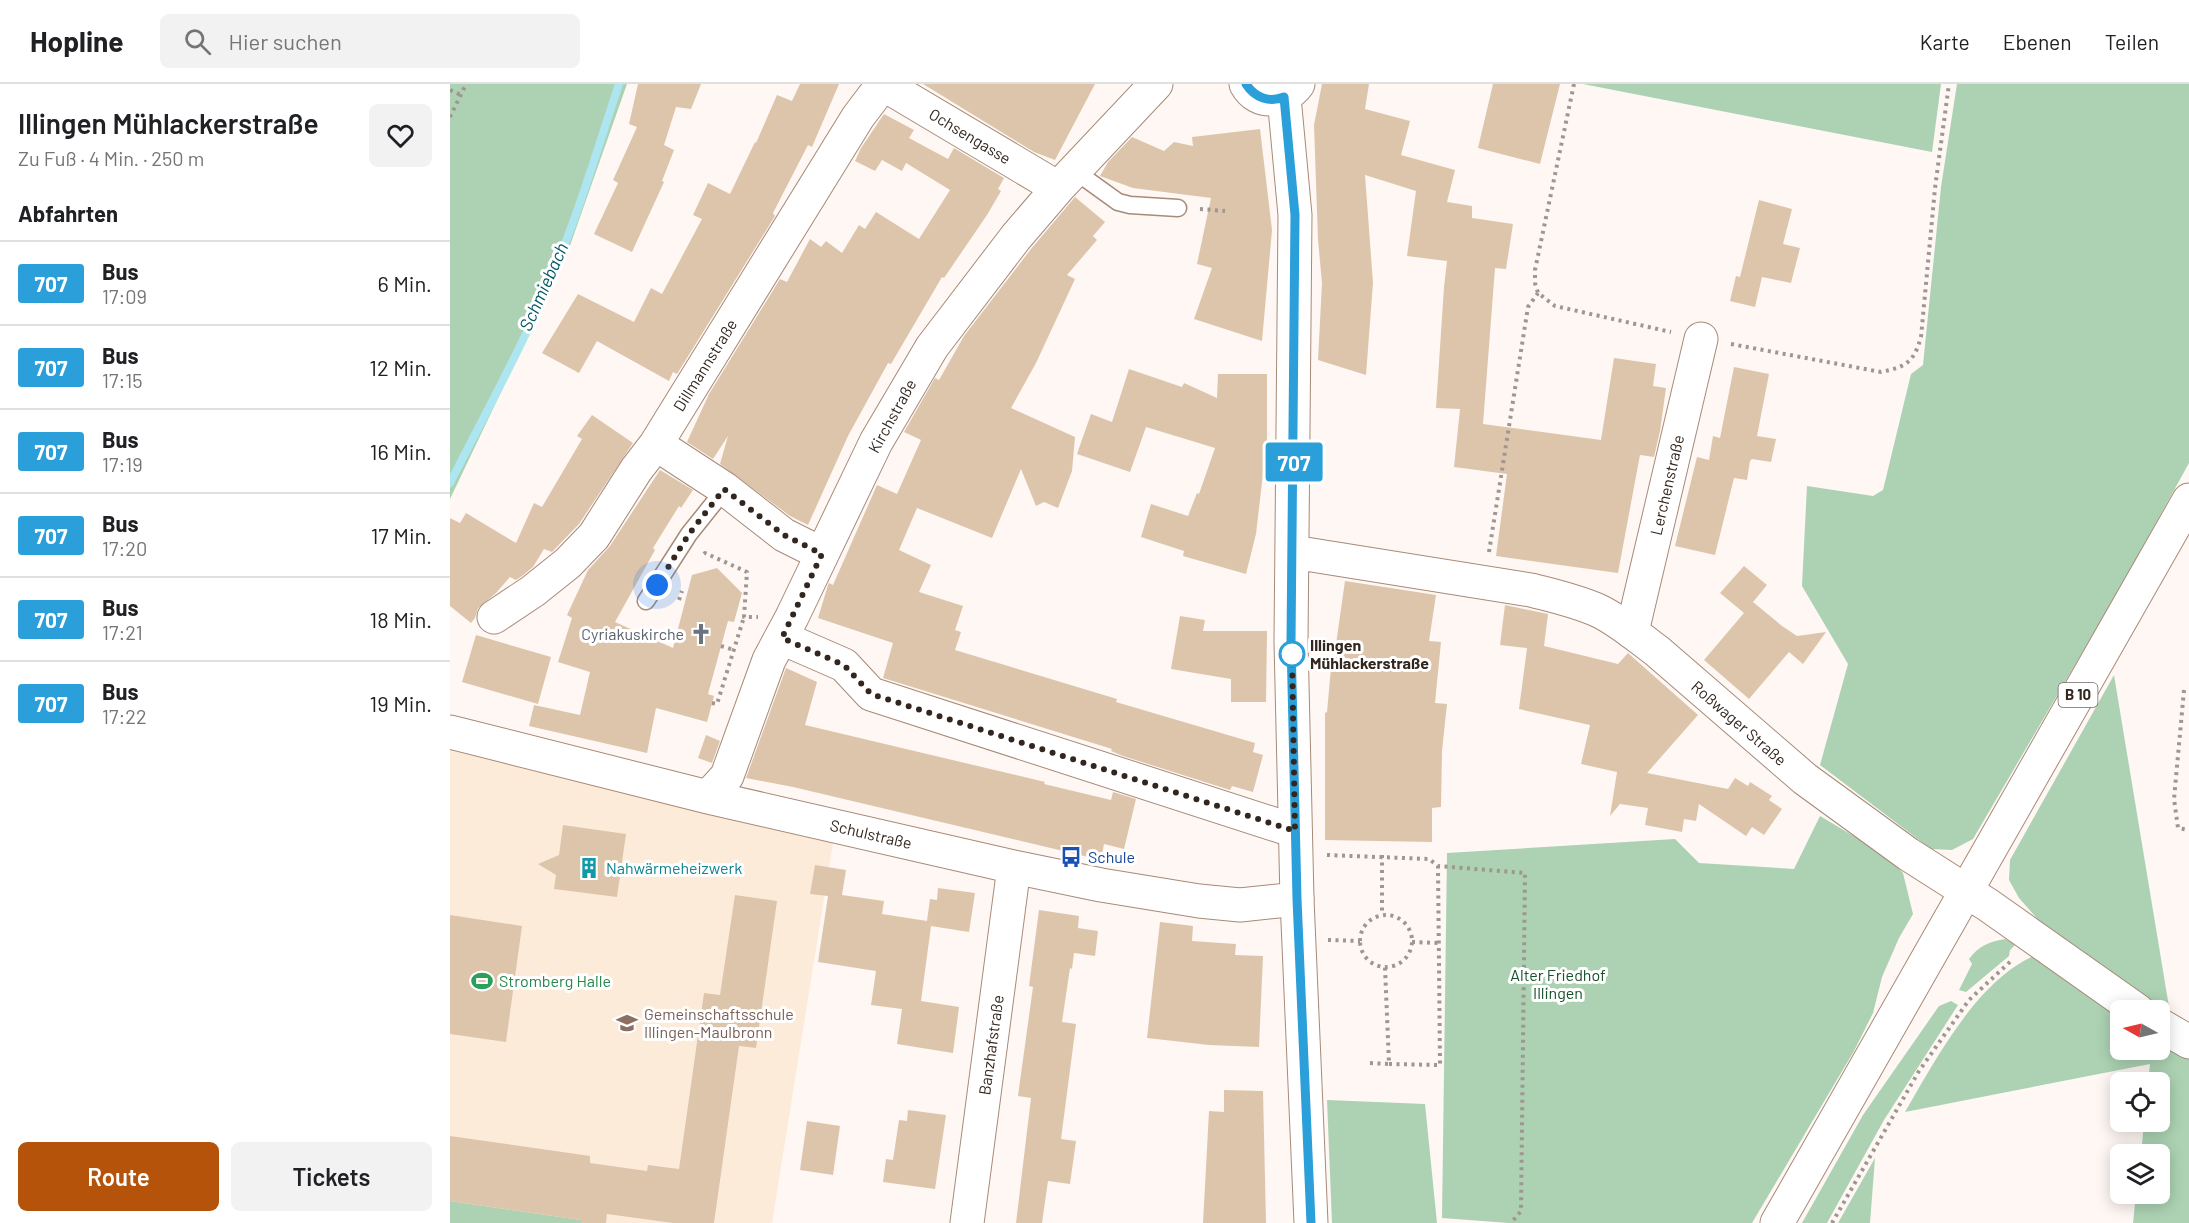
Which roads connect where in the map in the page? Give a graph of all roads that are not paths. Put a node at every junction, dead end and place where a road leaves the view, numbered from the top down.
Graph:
1 (883, 84) edge
2 (1156, 84) edge
3 (1246, 84) edge
4 (1291, 90) edge
5 (1066, 180) junction
6 (1178, 208) dead end
7 (1701, 339) road end
8 (656, 444) junction
9 (724, 489) junction
10 (2189, 500) edge
11 (1293, 552) junction
12 (822, 554) junction
13 (646, 601) dead end
14 (494, 617) dead end
15 (787, 628) junction
16 (1632, 632) junction
17 (450, 732) edge
18 (708, 797) junction
19 (1296, 843) junction
20 (1014, 867) junction
21 (1967, 891) junction
22 (1297, 899) junction
23 (2122, 1000) edge
24 (2170, 1031) edge
25 (2189, 1042) edge
26 (967, 1223) edge
27 (1311, 1223) edge
28 (1777, 1223) edge

1 - 5 street, Ochsengasse
1 - 8 street, Dillmannstraße
2 - 5 street, Kirchstraße
3 - 4 street
4 - 11 street
5 - 6 lane, Ochsengasse
5 - 12 street, Kirchstraße
7 - 16 street, Lerchenstraße
8 - 9 street
8 - 14 street, Dillmannstraße
9 - 12 street
9 - 13 lane
10 - 21 street, B 10
11 - 16 street, Roßwager Straße
11 - 19 street
12 - 15 street, Kirchstraße
15 - 18 street, Kirchstraße
15 - 19 street
16 - 21 street, Roßwager Straße
17 - 18 street, Schulstraße
18 - 20 street, Schulstraße
19 - 22 street
20 - 22 street, Schulstraße
20 - 26 street, Banzhafstraße
21 - 23 street, Roßwager Straße
21 - 28 street, B 10
22 - 27 street
24 - 25 street

